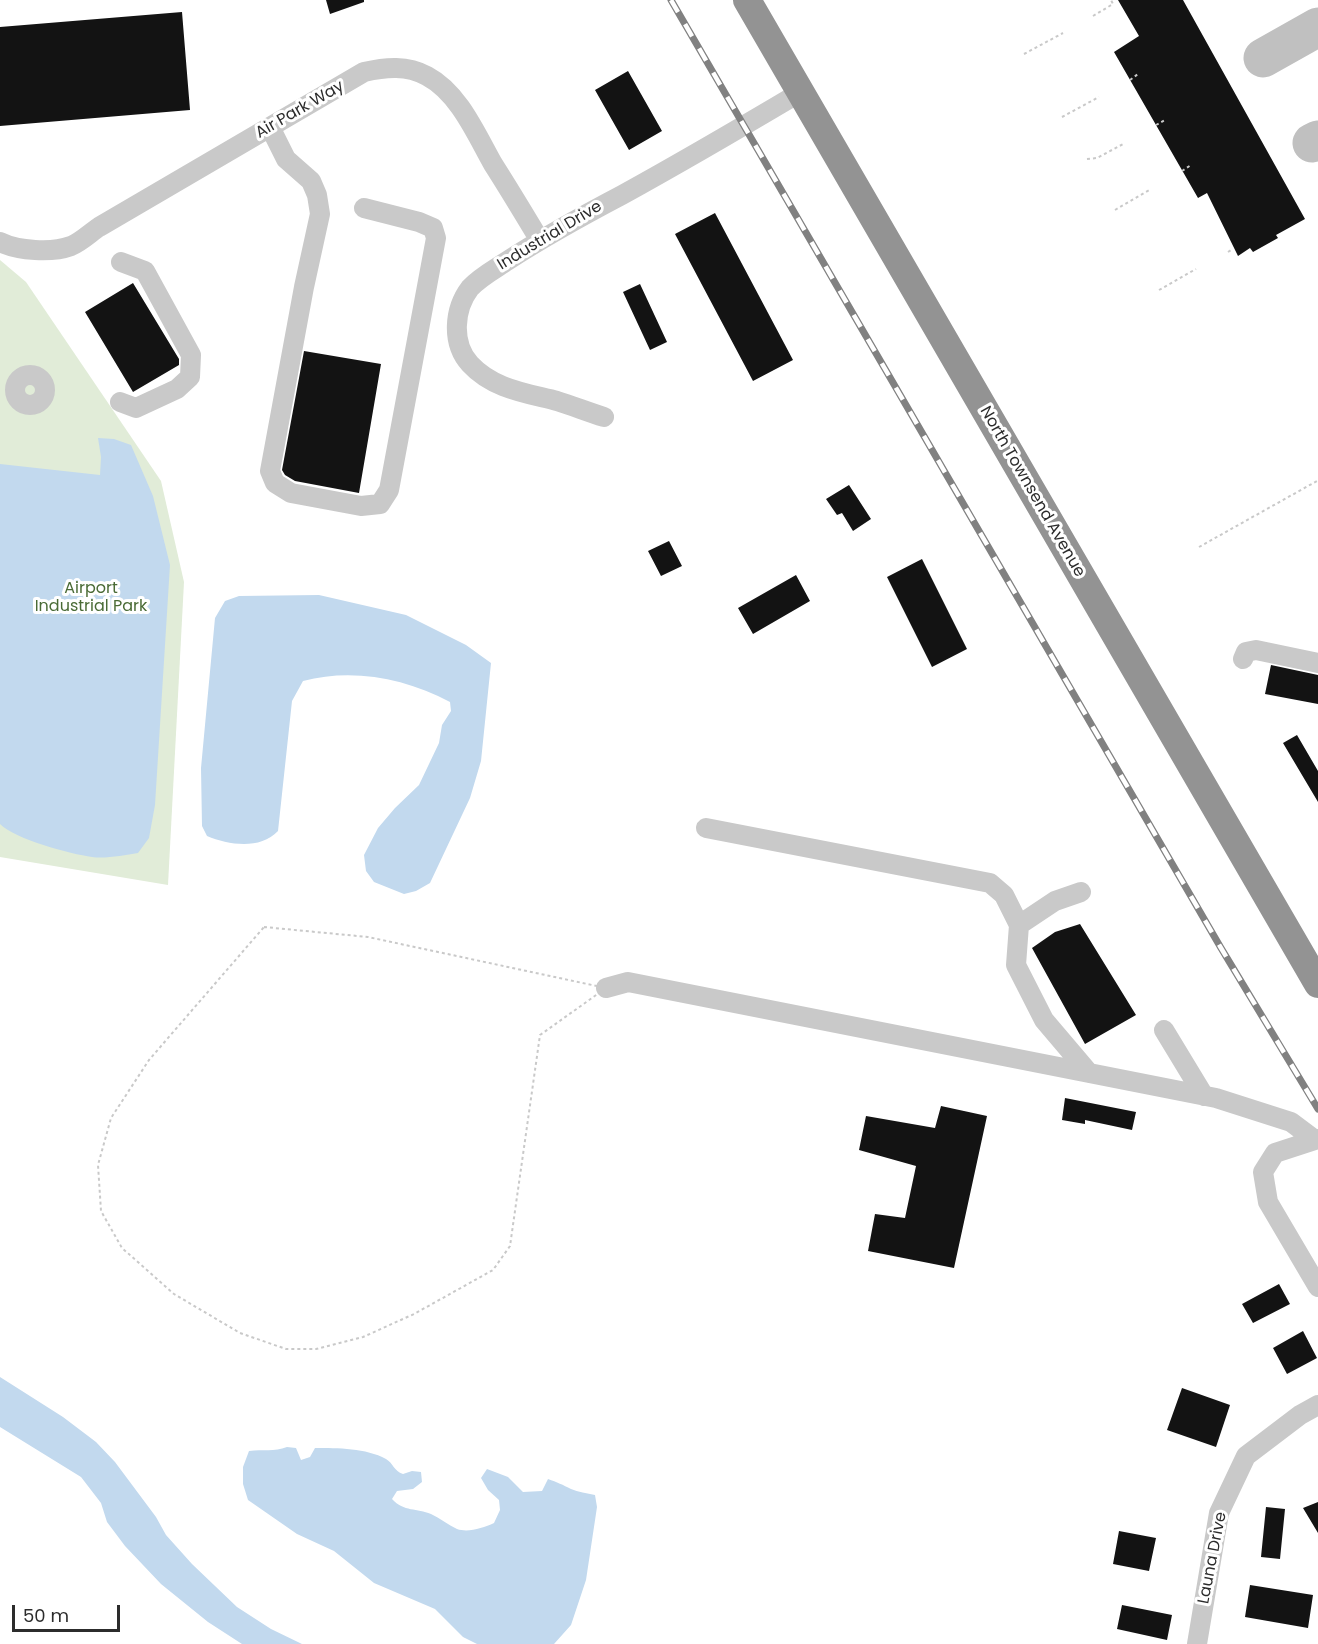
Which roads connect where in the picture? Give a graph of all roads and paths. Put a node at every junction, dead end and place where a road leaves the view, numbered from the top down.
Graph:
1 (747, 0) edge
2 (1111, 0) edge
3 (1093, 16) dead end
4 (1063, 33) dead end
5 (1024, 54) dead end
6 (1138, 74) dead end
7 (1130, 80) dead end
8 (800, 93) junction
9 (1100, 97) dead end
10 (1062, 117) dead end
11 (1165, 120) dead end
12 (1156, 125) dead end
13 (270, 127) junction
14 (1125, 143) dead end
15 (1087, 159) dead end
16 (1191, 165) dead end
17 (1182, 171) dead end
18 (1151, 189) dead end
19 (364, 208) dead end
20 (1115, 210) dead end
21 (539, 239) junction
22 (0, 242) edge
23 (121, 262) dead end
24 (1196, 269) dead end
25 (1159, 290) dead end
26 (120, 402) dead end
27 (604, 417) dead end
28 (1317, 481) edge
29 (1199, 548) dead end
30 (1244, 659) dead end
31 (1318, 663) edge
32 (706, 828) dead end
33 (1081, 892) dead end
34 (1019, 925) junction
35 (1318, 984) edge
36 (606, 988) junction
37 (1164, 1030) dead end
38 (1089, 1073) junction
39 (1204, 1096) junction
40 (1316, 1139) edge
41 (1318, 1287) edge
42 (1318, 1406) edge
43 (1197, 1644) edge

1 - 8 highway, North Townsend Avenue
2 - 3 path
4 - 5 path
6 - 7 path
8 - 21 street, Industrial Drive
8 - 35 highway, North Townsend Avenue
9 - 10 path
11 - 12 path
13 - 19 street
13 - 21 street, Air Park Way
13 - 22 street, Air Park Way
14 - 15 path
16 - 17 path
18 - 20 path
21 - 27 street, Industrial Drive
23 - 26 street
24 - 25 path
28 - 29 path
30 - 31 street
32 - 34 street
33 - 34 street
34 - 38 street
36 - 36 path
36 - 38 street
37 - 39 street
38 - 39 street
39 - 40 street
40 - 41 street
42 - 43 street, Launa Drive

